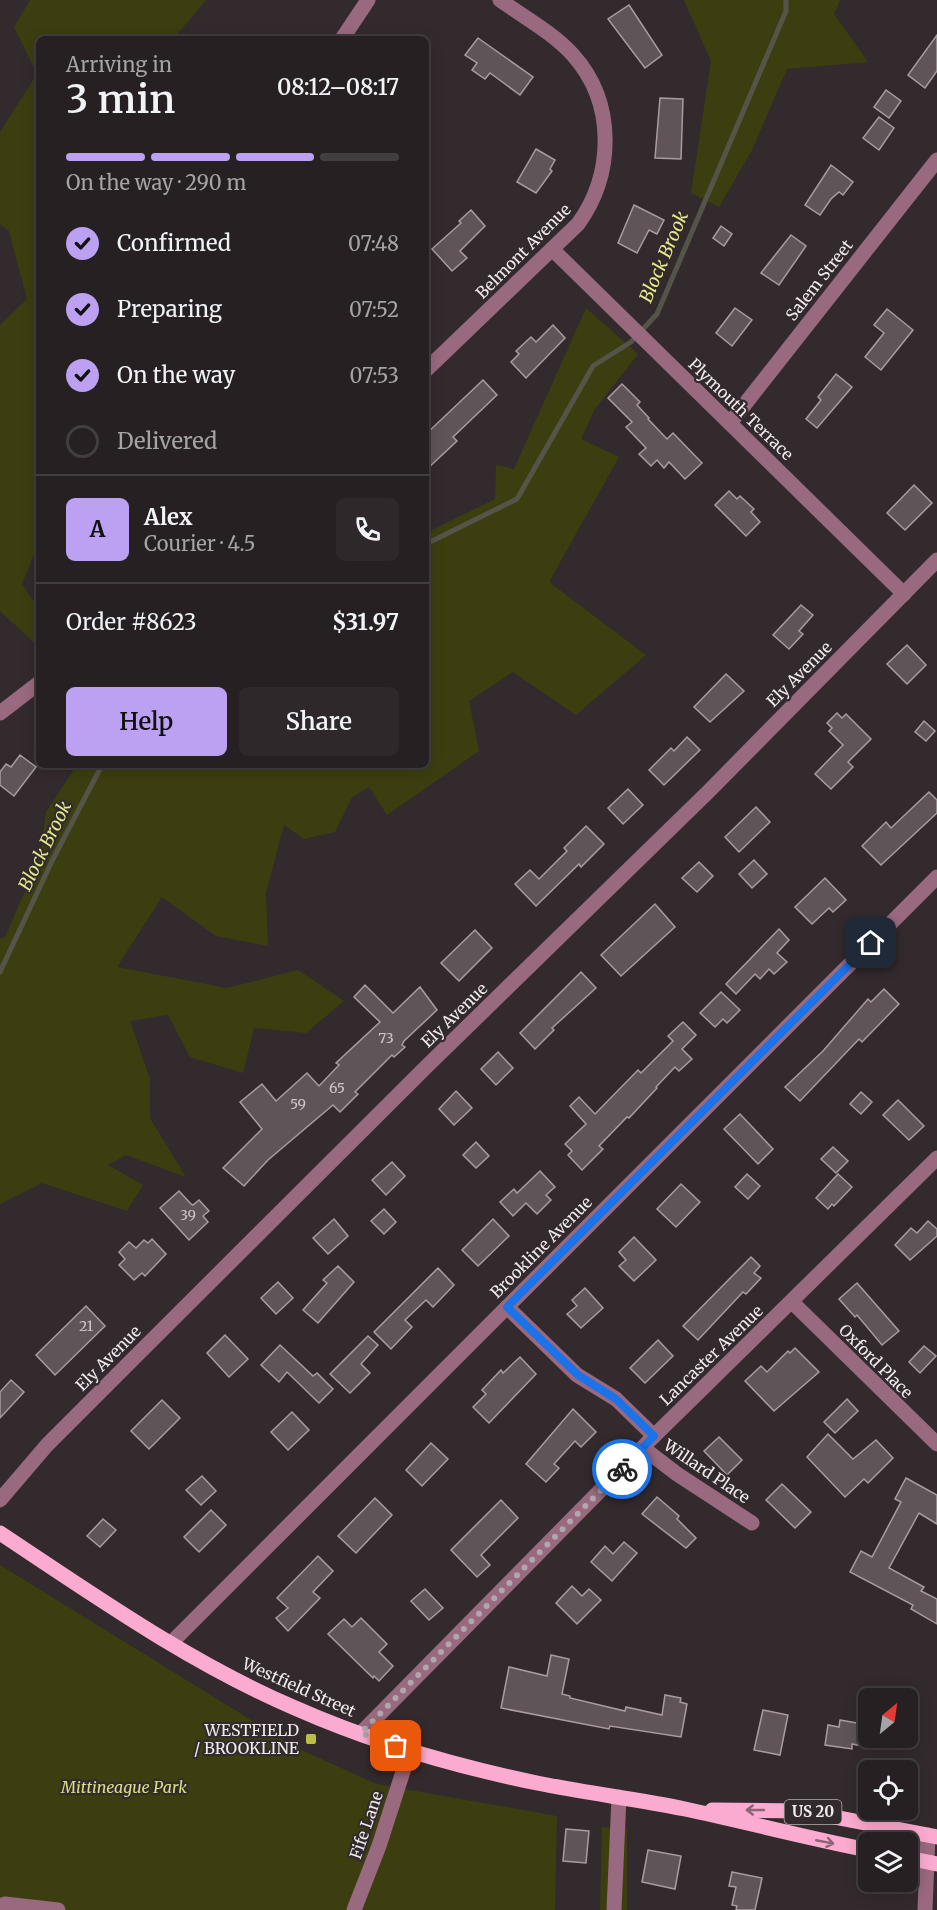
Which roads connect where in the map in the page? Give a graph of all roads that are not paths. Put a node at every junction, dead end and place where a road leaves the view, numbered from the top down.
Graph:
1 (368, 0) edge
2 (500, 0) edge
3 (344, 36) edge
4 (937, 160) edge
5 (553, 250) junction
6 (429, 367) edge
7 (730, 423) junction
8 (937, 561) edge
9 (904, 594) junction
10 (36, 685) edge
11 (0, 713) edge
12 (937, 877) edge
13 (937, 1158) edge
14 (792, 1302) junction
15 (507, 1307) junction
16 (654, 1436) junction
17 (937, 1444) edge
18 (643, 1448) junction
19 (0, 1500) edge
20 (752, 1523) dead end
21 (0, 1533) edge
22 (171, 1643) junction
23 (361, 1733) junction
24 (410, 1750) junction
25 (619, 1797) junction
26 (687, 1810) junction
27 (932, 1836) edge
28 (858, 1848) edge
29 (932, 1863) edge
30 (3, 1910) edge
31 (58, 1910) edge
32 (354, 1910) edge
33 (614, 1910) edge
34 (925, 1910) edge

1 - 3 street
2 - 5 street, Belmont Avenue
4 - 7 street, Salem Street
5 - 6 street, Belmont Avenue
5 - 7 street, Plymouth Terrace
7 - 9 street, Plymouth Terrace
8 - 9 street, Ely Avenue
9 - 19 street, Ely Avenue
10 - 11 street
12 - 15 street, Brookline Avenue
13 - 14 street, Lancaster Avenue
14 - 16 street, Lancaster Avenue
14 - 17 street, Oxford Place
15 - 16 street, Willard Place
15 - 22 street, Brookline Avenue
16 - 18 street, Lancaster Avenue
18 - 20 street, Willard Place
18 - 23 street, Lancaster Avenue
21 - 22 main road, Westfield Street / US 20
22 - 23 main road, Westfield Street / US 20
23 - 24 main road, Westfield Street / US 20
24 - 25 main road, Westfield Street / US 20
24 - 32 street, Fife Lane
25 - 26 main road, Westfield Street / US 20
25 - 33 street
27 -> 26 main road, Westfield Street / US 20
26 -> 28 main road, Westfield Street / US 20
27 - 29 street
29 - 34 street
30 - 31 street

